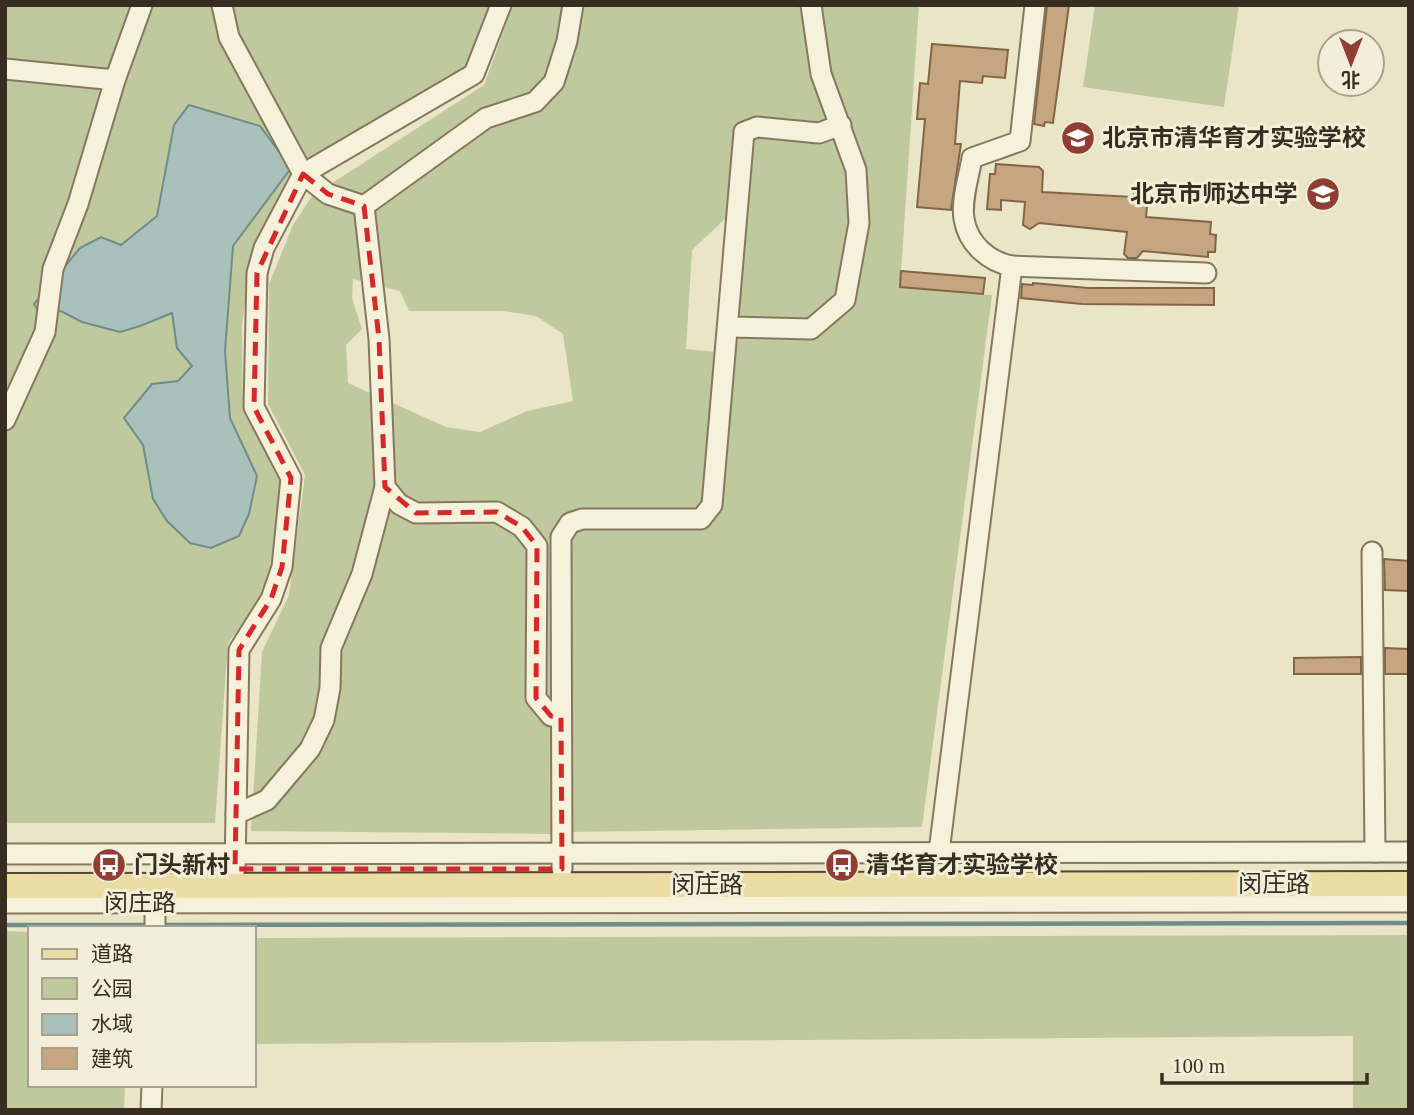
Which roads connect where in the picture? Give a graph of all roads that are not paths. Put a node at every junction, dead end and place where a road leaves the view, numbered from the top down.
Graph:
1 (142, 5) edge
2 (222, 5) edge
3 (501, 5) edge
4 (573, 5) edge
5 (811, 5) edge
6 (1035, 5) edge
7 (5, 69) edge
8 (115, 80) junction
9 (841, 125) junction
10 (303, 174) junction
11 (364, 206) junction
12 (1012, 266) junction
13 (1206, 273) dead end
14 (728, 327) junction
15 (5, 420) edge
16 (386, 487) junction
17 (1372, 552) dead end
18 (561, 717) junction
19 (236, 814) junction
20 (939, 852) junction
21 (1375, 852) junction
22 (1409, 852) edge
23 (5, 854) edge
24 (235, 861) junction
25 (562, 861) junction
26 (1409, 868) edge
27 (5, 869) edge
28 (1409, 884) edge
29 (5, 886) edge
30 (1409, 902) edge
31 (5, 903) edge
32 (155, 909) edge
33 (152, 1087) edge
34 (151, 1110) edge

1 - 8 street
2 - 10 street
3 - 10 street
4 - 11 street
5 - 9 street
6 - 12 street
7 - 8 street
8 - 15 street
9 - 14 street
9 - 14 street
10 - 11 street
10 - 19 street
11 - 16 street
12 - 13 street
12 - 20 street
14 - 18 street
16 - 18 street
16 - 19 street
17 - 21 street
18 - 25 street
19 - 24 street
20 - 21 street, 闵庄路
20 - 25 street, 闵庄路
21 - 22 street, 闵庄路
23 - 24 street, 闵庄路
24 - 25 main road, 闵庄路
24 - 27 main road, 闵庄路
24 - 32 street
25 - 26 main road, 闵庄路
28 - 32 main road, 闵庄路
29 - 32 main road, 闵庄路
30 - 32 street, 闵庄路
31 - 32 street, 闵庄路
33 - 34 street

